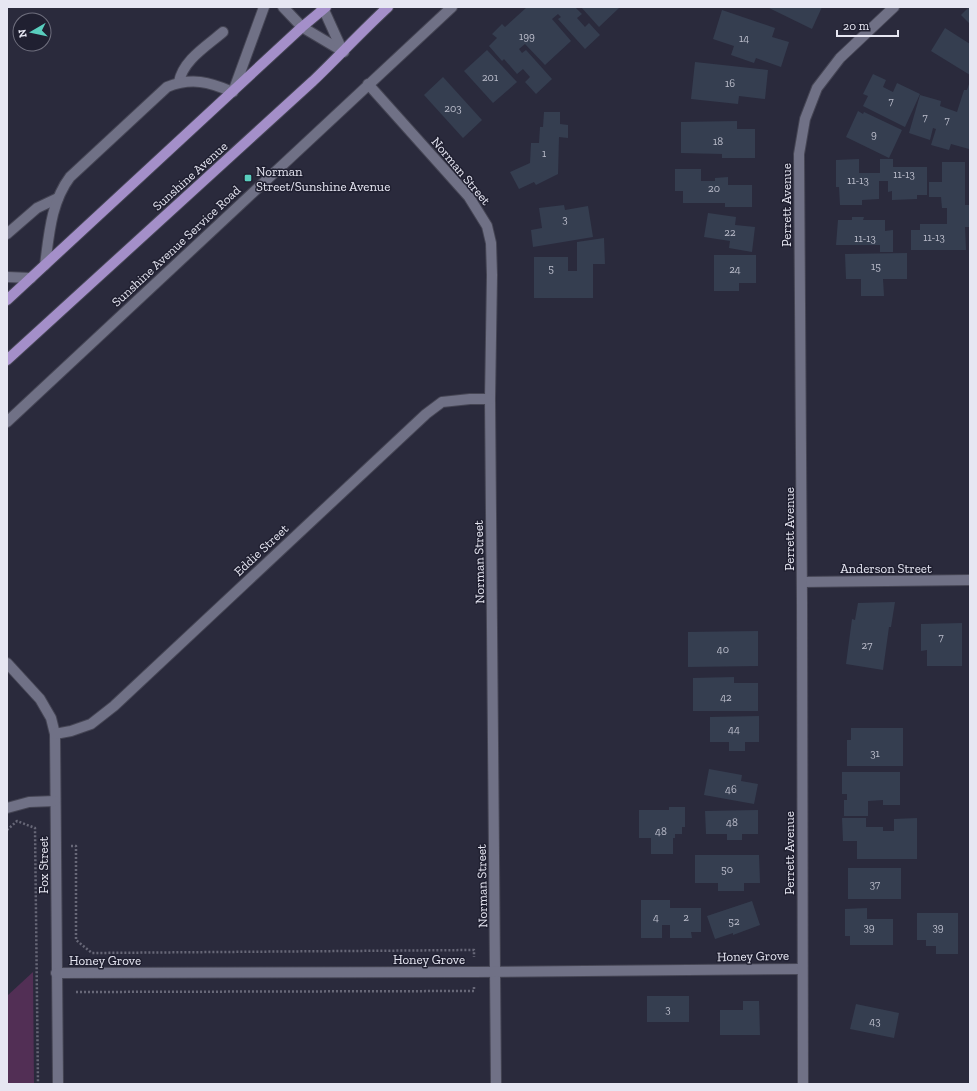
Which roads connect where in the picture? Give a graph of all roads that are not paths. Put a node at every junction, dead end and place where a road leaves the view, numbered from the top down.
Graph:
1 (264, 7) edge
2 (283, 7) edge
3 (388, 7) edge
4 (452, 7) edge
5 (894, 7) edge
6 (324, 8) edge
7 (302, 28) junction
8 (223, 32) dead end
9 (344, 52) junction
10 (179, 82) junction
11 (368, 84) junction
12 (234, 92) junction
13 (58, 198) junction
14 (7, 234) edge
15 (45, 265) junction
16 (7, 277) edge
17 (31, 278) junction
18 (7, 300) edge
19 (7, 360) edge
20 (490, 399) junction
21 (7, 422) edge
22 (970, 580) edge
23 (802, 582) junction
24 (7, 663) edge
25 (55, 734) junction
26 (55, 801) junction
27 (7, 808) edge
28 (802, 969) junction
29 (496, 972) junction
30 (56, 973) junction
31 (58, 1084) edge
32 (496, 1084) edge
33 (803, 1084) edge

1 - 12 street
2 - 7 street
3 - 9 main road, Sunshine Avenue
4 - 11 street, Sunshine Avenue Service Road
5 - 23 street, Perrett Avenue
6 - 7 main road
6 - 9 street
7 - 9 street
7 - 12 main road
8 - 10 street
9 - 19 main road, Sunshine Avenue
10 - 12 street
10 - 13 street
11 - 20 street, Norman Street
11 - 21 street, Sunshine Avenue Service Road
12 - 15 main road
13 - 14 street
13 - 15 street
15 - 17 main road
16 - 17 street
17 - 18 main road
20 - 25 street, Eddie Street
20 - 29 street, Norman Street
22 - 23 street, Anderson Street
23 - 28 street, Perrett Avenue
24 - 25 street, Fox Street
25 - 26 street, Fox Street
26 - 27 street
26 - 30 street, Fox Street
28 - 29 street, Honey Grove
28 - 33 street, Perrett Avenue
29 - 30 street, Honey Grove
29 - 32 street, Norman Street
30 - 31 street, Fox Street

